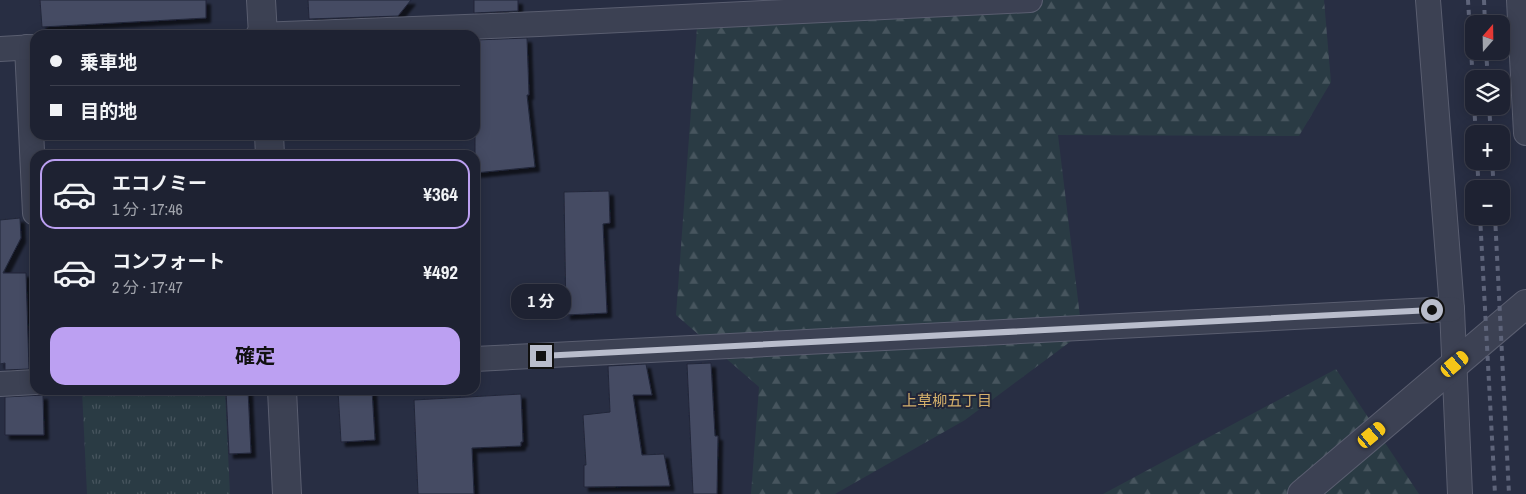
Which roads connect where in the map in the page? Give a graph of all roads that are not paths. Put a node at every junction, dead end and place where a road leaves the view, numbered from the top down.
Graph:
1 (261, 0) edge
2 (1030, 0) edge
3 (1428, 0) edge
4 (1519, 0) edge
5 (264, 30) edge
6 (389, 30) edge
7 (30, 47) edge
8 (0, 48) edge
9 (1526, 134) edge
10 (1526, 304) edge
11 (1452, 309) junction
12 (480, 359) edge
13 (1455, 364) junction
14 (30, 382) edge
15 (0, 384) edge
16 (282, 395) edge
17 (287, 494) edge
18 (1302, 494) edge
19 (1460, 494) edge

1 - 5 street
2 - 6 street
3 - 11 street
4 - 9 street
7 - 8 street
10 - 13 street
11 - 12 street
11 - 13 street
13 - 18 street
13 - 19 street
14 - 15 street
16 - 17 street

